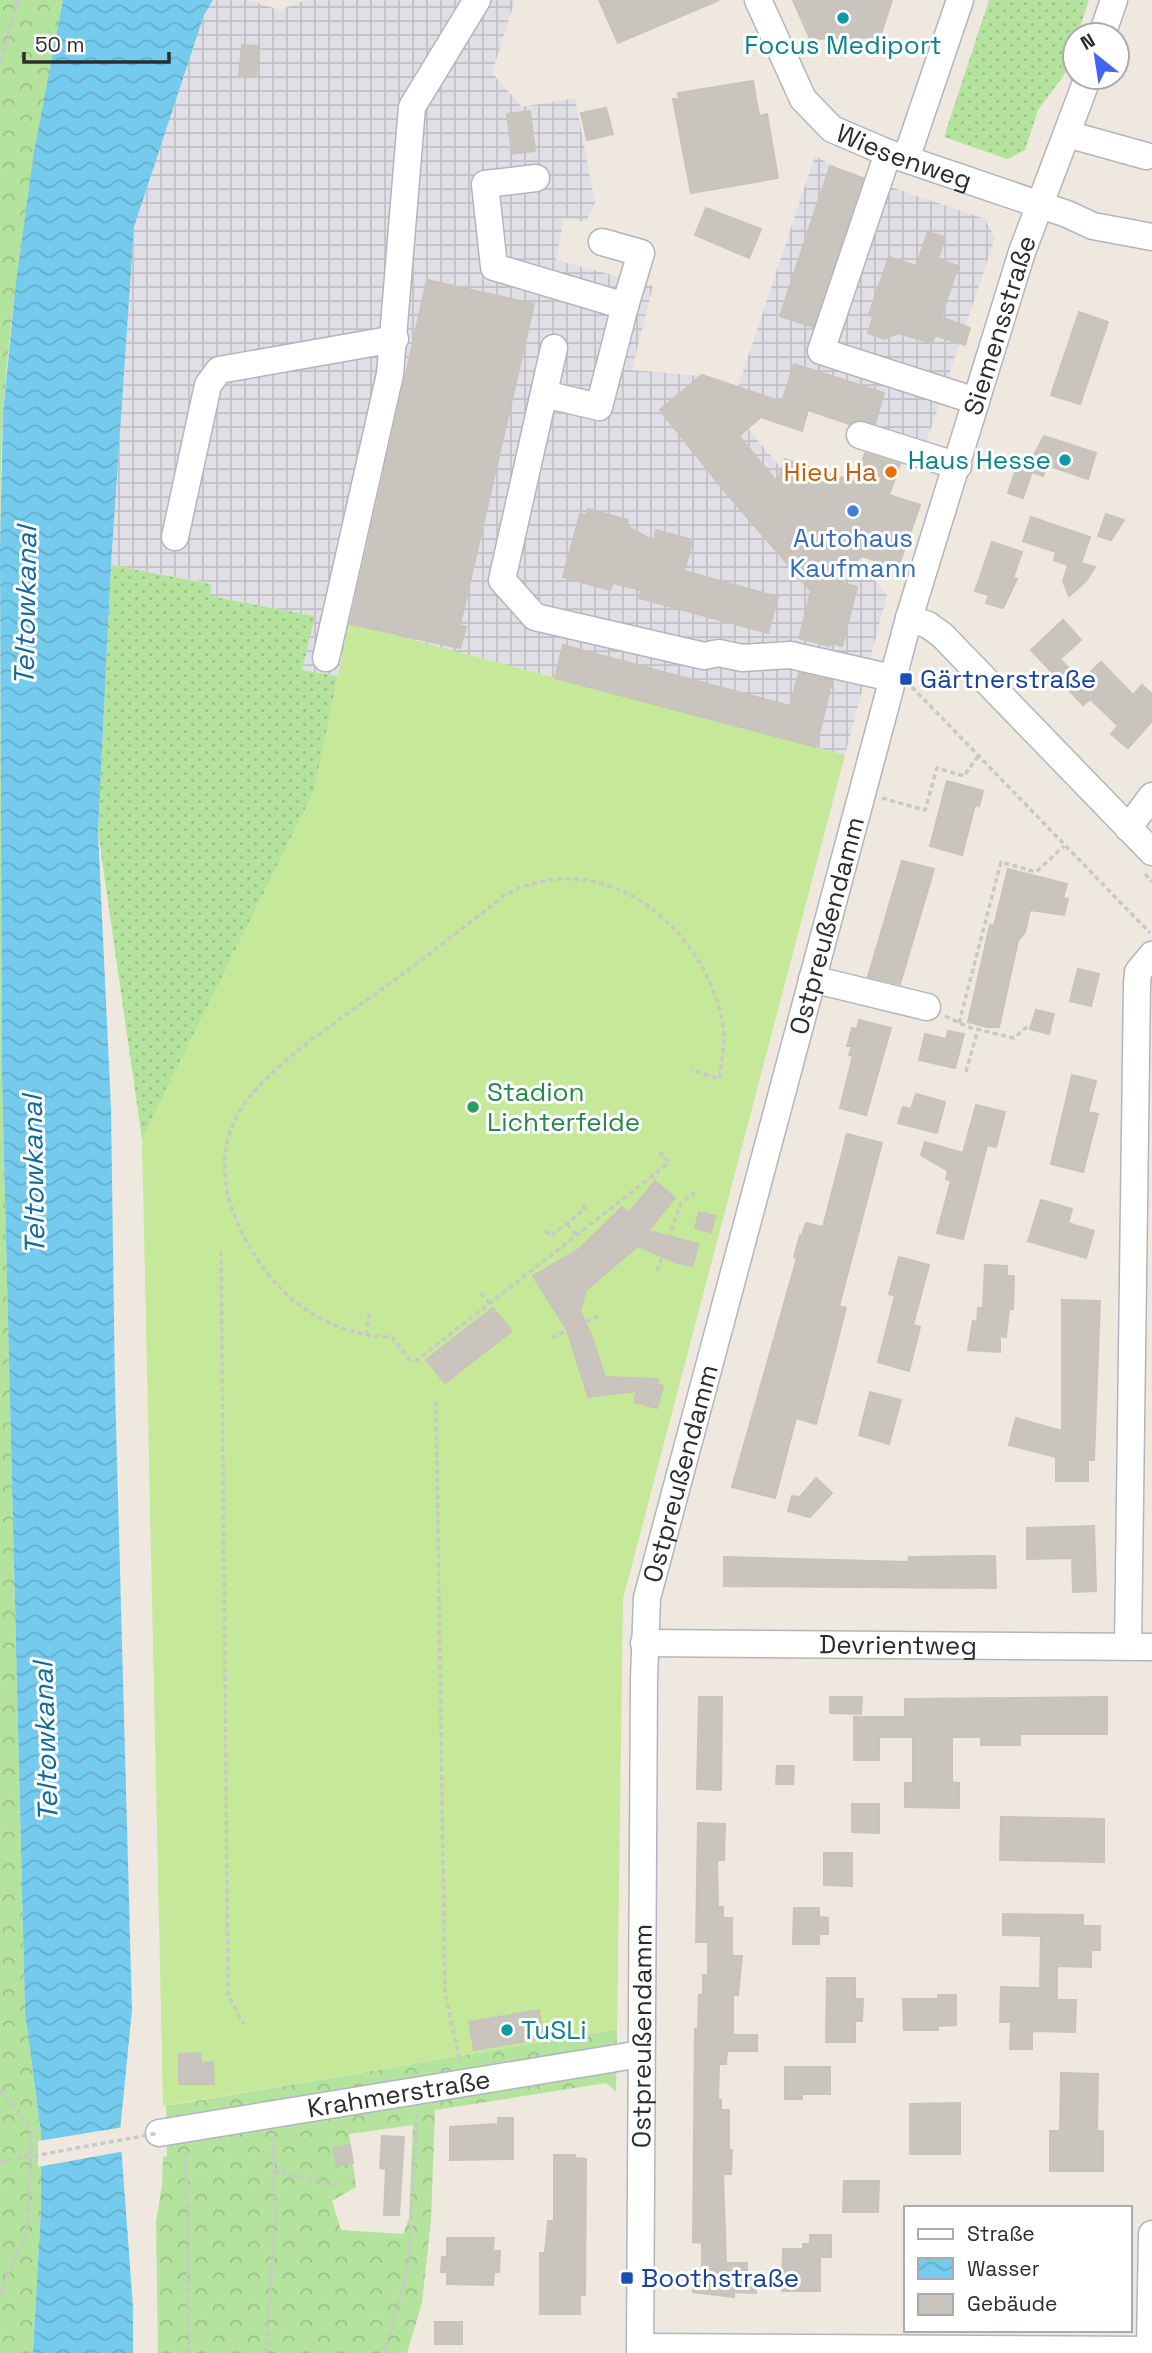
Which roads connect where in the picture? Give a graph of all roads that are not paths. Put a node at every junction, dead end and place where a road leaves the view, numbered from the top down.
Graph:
1 (477, 0) edge
2 (758, 0) edge
3 (960, 0) edge
4 (1114, 0) edge
5 (1107, 21) edge
6 (1083, 91) edge
7 (1067, 134) junction
8 (897, 156) junction
9 (1146, 156) dead end
10 (536, 178) dead end
11 (1040, 204) junction
12 (1152, 237) edge
13 (602, 242) dead end
14 (625, 306) junction
15 (395, 339) junction
16 (554, 348) dead end
17 (544, 394) junction
18 (976, 401) junction
19 (860, 435) dead end
20 (958, 467) junction
21 (175, 537) dead end
22 (909, 618) junction
23 (326, 658) dead end
24 (901, 682) junction
25 (1152, 796) edge
26 (1128, 828) junction
27 (1152, 852) edge
28 (1152, 955) edge
29 (812, 979) junction
30 (927, 1007) road end
31 (645, 1643) junction
32 (1140, 1646) edge
33 (641, 2054) junction
34 (159, 2133) road end
35 (1152, 2234) edge
36 (640, 2350) edge
37 (1151, 2350) edge

1 - 15 street
2 - 8 street, Wiesenweg
3 - 8 street
4 - 5 street
6 - 7 street, Siemensstraße
7 - 9 street
7 - 11 street, Siemensstraße
8 - 11 street, Wiesenweg
8 - 18 street
10 - 14 street
11 - 12 street, Wiesenweg
11 - 18 street, Siemensstraße
13 - 14 street
14 - 17 street
15 - 21 street
15 - 23 street
16 - 17 street
17 - 24 street
18 - 20 street, Siemensstraße
19 - 20 street
20 - 22 street, Siemensstraße
22 - 24 street, Ostpreußendamm
22 - 26 street
24 - 29 street, Ostpreußendamm
25 - 26 street
26 - 27 street
28 - 32 street
29 - 30 street
29 - 31 street, Ostpreußendamm
31 - 32 street, Devrientweg
31 - 33 street, Ostpreußendamm
33 - 34 street, Krahmerstraße
33 - 36 street, Ostpreußendamm
35 - 37 street
36 - 37 street

